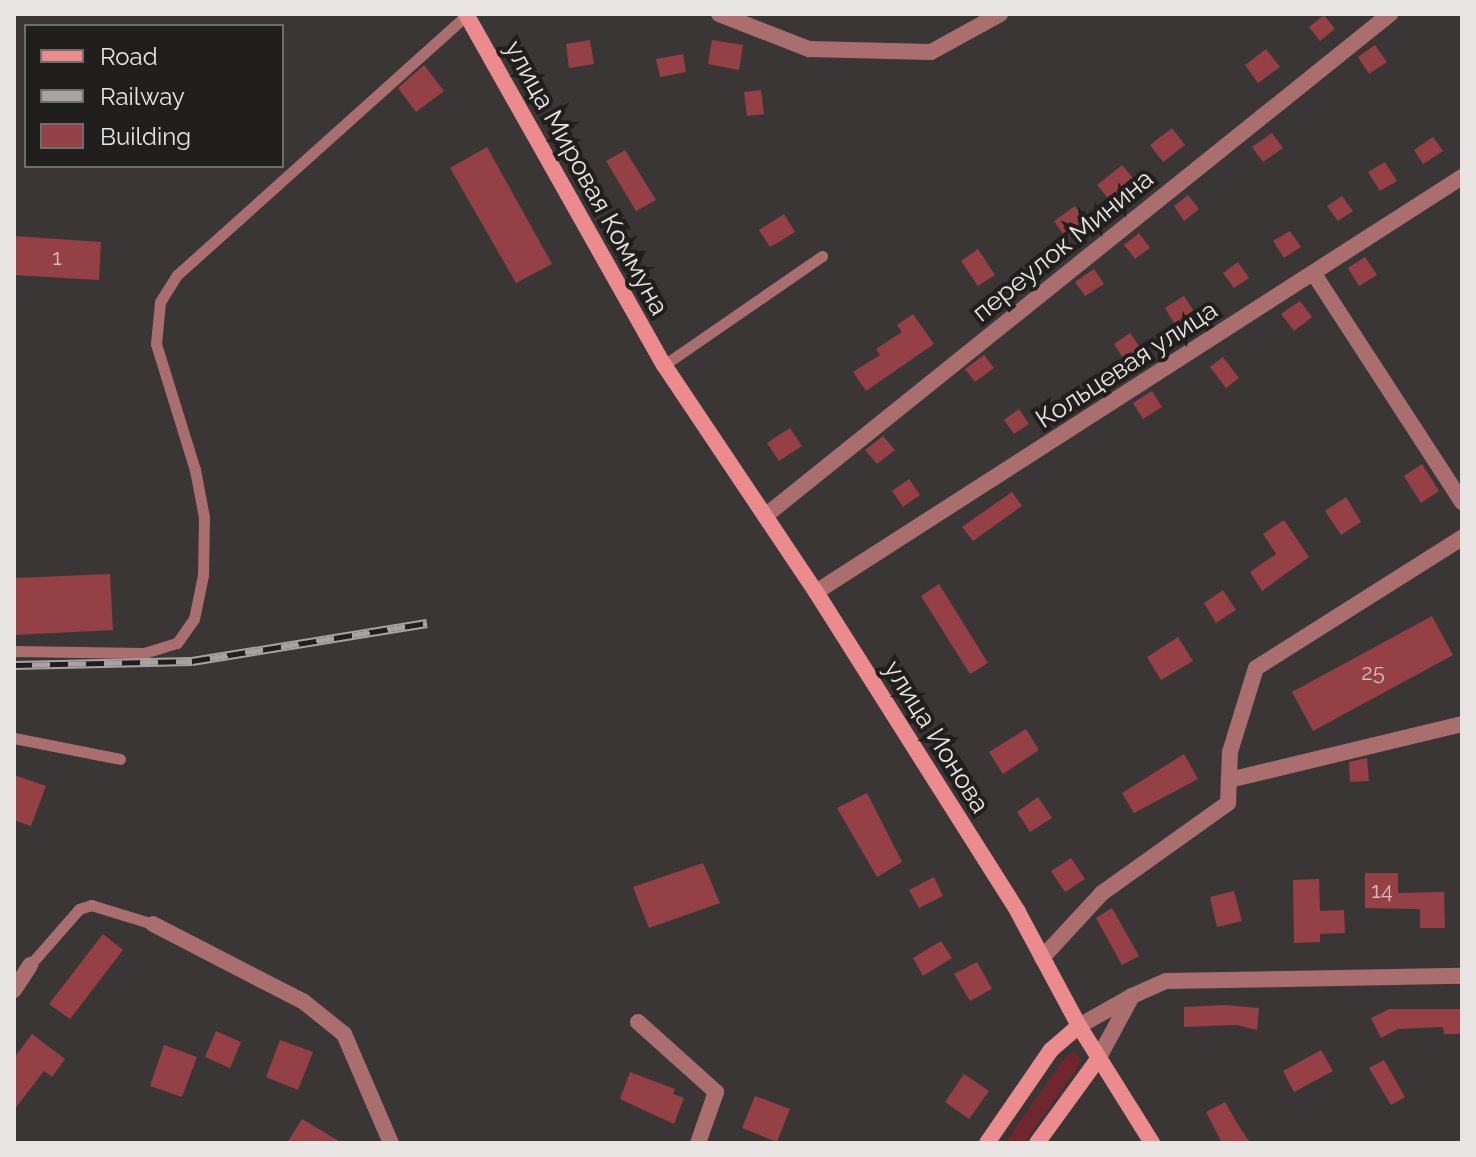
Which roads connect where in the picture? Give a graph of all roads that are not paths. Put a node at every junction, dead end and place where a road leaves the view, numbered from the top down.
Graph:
1 (466, 14) edge
2 (719, 14) edge
3 (1000, 14) edge
4 (1390, 14) edge
5 (1462, 177) edge
6 (822, 256) dead end
7 (1314, 274) junction
8 (664, 365) junction
9 (1462, 502) edge
10 (765, 516) junction
11 (1462, 538) edge
12 (816, 592) junction
13 (14, 651) edge
14 (1462, 724) edge
15 (14, 738) edge
16 (120, 759) dead end
17 (1229, 780) junction
18 (153, 924) joint
19 (1042, 958) junction
20 (30, 965) joint
21 (1462, 976) edge
22 (14, 990) edge
23 (1132, 996) junction
24 (638, 1022) dead end
25 (1079, 1026) junction
26 (1098, 1059) junction
27 (391, 1143) edge
28 (698, 1143) edge
29 (987, 1143) edge
30 (1037, 1143) edge
31 (1152, 1143) edge

1 - 8 main road, улица Мировая Коммуна
1 - 13 lane
2 - 3 street
4 - 10 street, переулок Минина
5 - 7 street, Кольцевая улица
6 - 8 lane
7 - 9 street
7 - 12 street, Кольцевая улица
8 - 10 main road, улица Ионова
10 - 12 main road, улица Ионова
11 - 17 street
12 - 19 main road, улица Ионова
14 - 17 street
15 - 16 lane
17 - 19 street
18 - 20 lane
18 - 27 street
19 - 25 main road, улица Ионова
20 - 22 street
21 - 23 street
23 - 25 street
23 - 26 street
24 - 28 street
25 - 26 main road, улица Ионова
25 - 29 main road
26 - 30 main road
26 - 31 main road, улица Ионова

